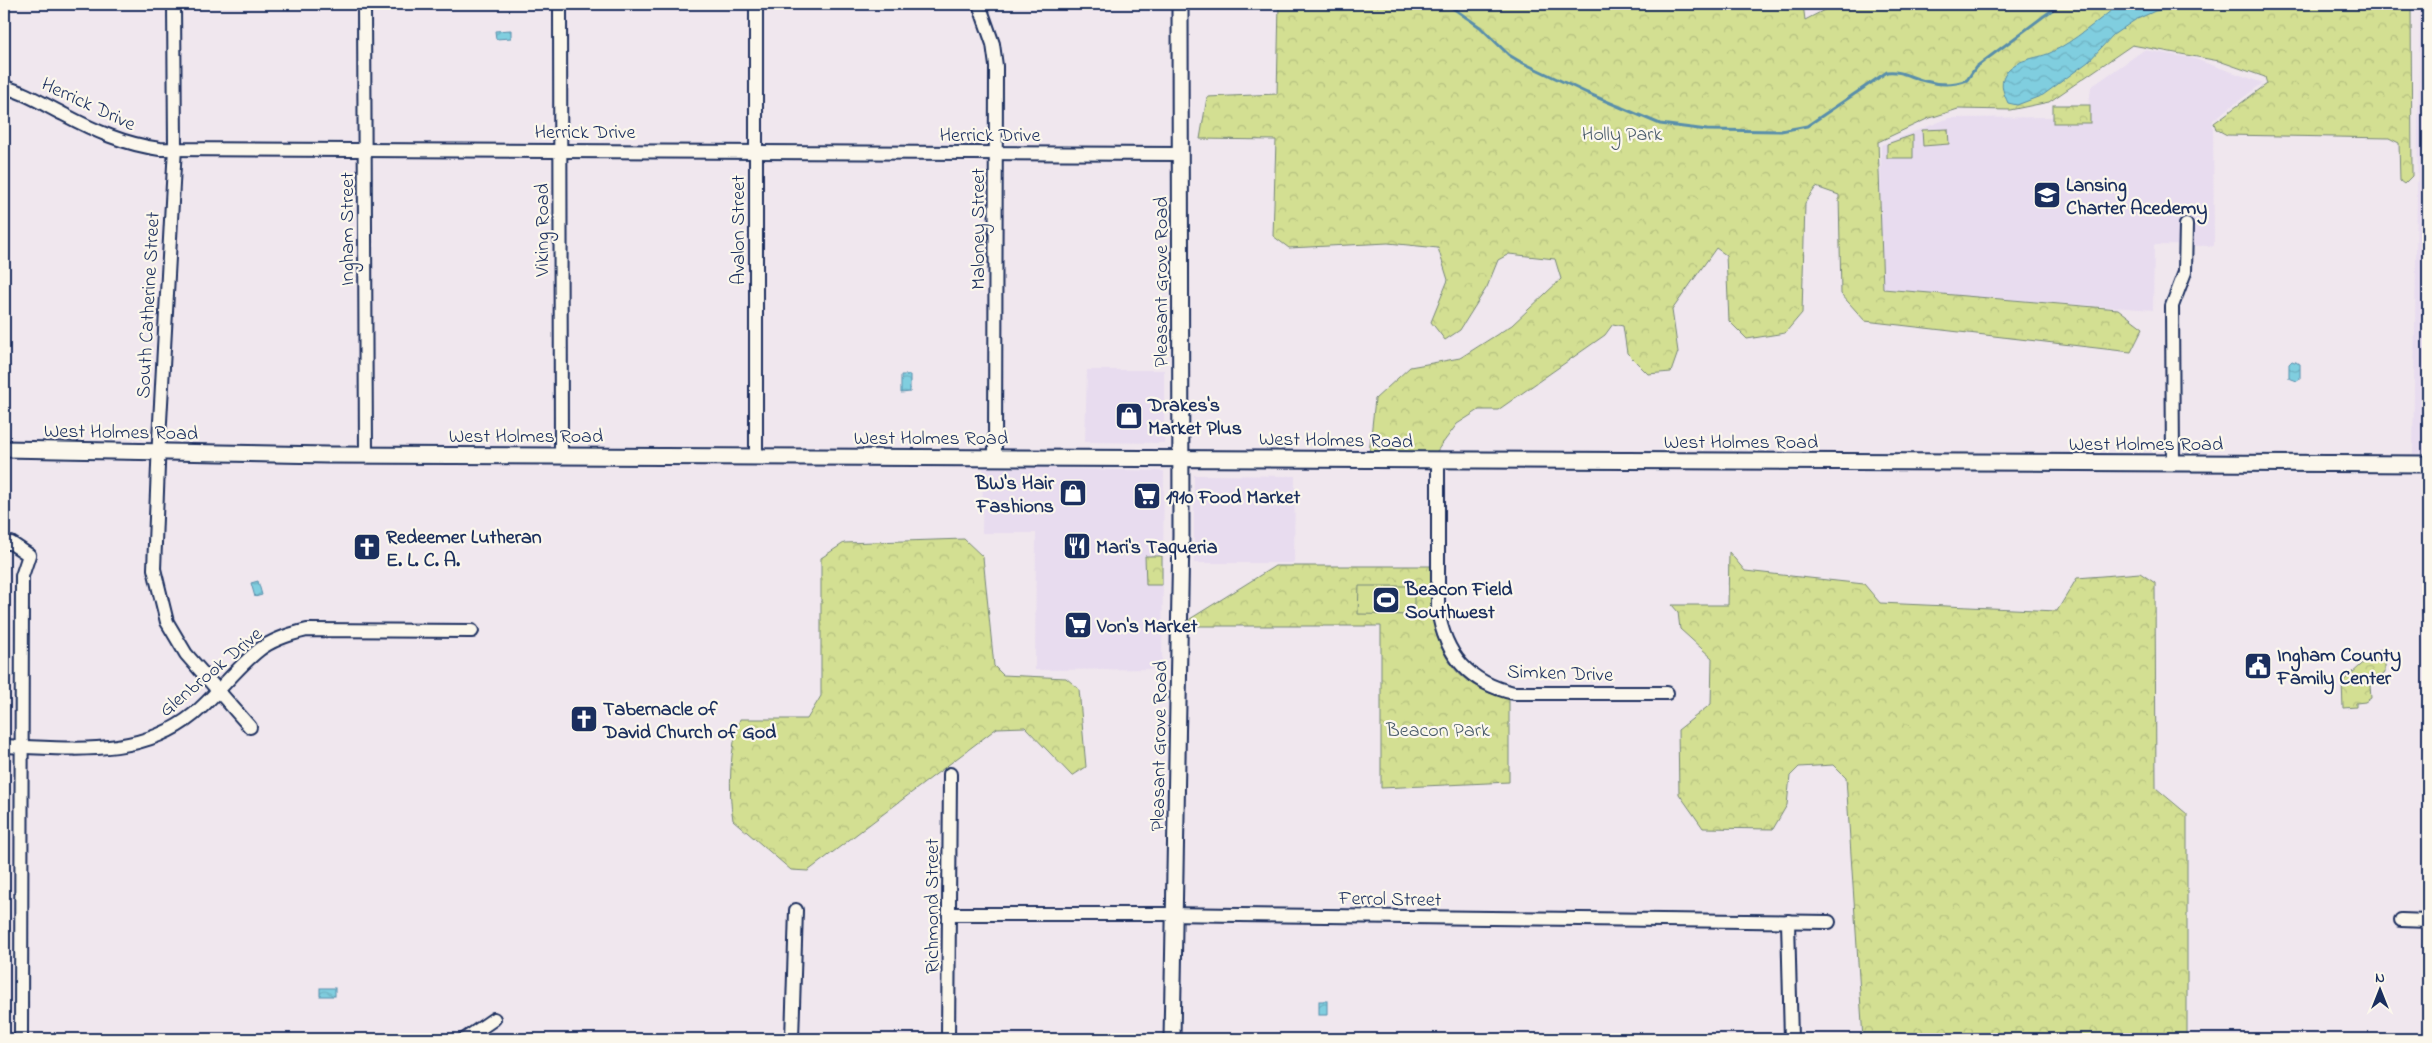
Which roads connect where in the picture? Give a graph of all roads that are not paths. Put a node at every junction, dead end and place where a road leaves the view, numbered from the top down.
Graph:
1 (174, 4) edge
2 (364, 4) edge
3 (560, 4) edge
4 (756, 4) edge
5 (979, 4) edge
6 (1180, 4) edge
7 (4, 87) edge
8 (175, 147) junction
9 (365, 150) junction
10 (560, 150) junction
11 (756, 150) junction
12 (995, 152) junction
13 (1180, 154) junction
14 (2186, 225) dead end
15 (4, 448) edge
16 (158, 452) junction
17 (366, 455) junction
18 (562, 455) junction
19 (756, 457) junction
20 (995, 458) junction
21 (1181, 458) junction
22 (1438, 460) junction
23 (2173, 463) junction
24 (2428, 464) edge
25 (4, 543) edge
26 (472, 630) dead end
27 (218, 691) junction
28 (1666, 693) dead end
29 (250, 727) dead end
30 (4, 746) edge
31 (20, 746) junction
32 (950, 774) dead end
33 (796, 910) dead end
34 (950, 914) junction
35 (1176, 914) junction
36 (1788, 920) junction
37 (2401, 920) dead end
38 (2428, 921) edge
39 (1829, 922) dead end
40 (494, 1019) dead end
41 (21, 1039) edge
42 (465, 1039) edge
43 (792, 1039) edge
44 (948, 1039) edge
45 (1172, 1039) edge
46 (1791, 1039) edge

1 - 8 street, South Catherine Street
2 - 9 street, Ingham Street
3 - 10 street, Viking Road
4 - 11 street, Avalon Street
5 - 12 street, Maloney Street
6 - 13 street, Pleasant Grove Road
7 - 8 street, Herrick Drive
8 - 9 street, Herrick Drive
8 - 16 street, South Catherine Street
9 - 10 street, Herrick Drive
9 - 17 street, Ingham Street
10 - 11 street, Herrick Drive
10 - 18 street, Viking Road
11 - 12 street, Herrick Drive
11 - 19 street, Avalon Street
12 - 13 street, Herrick Drive
12 - 20 street, Maloney Street
13 - 21 street, Pleasant Grove Road
14 - 23 street
15 - 16 street, West Holmes Road
16 - 17 street, West Holmes Road
16 - 27 street, South Catherine Street
17 - 18 street, West Holmes Road
18 - 19 street, West Holmes Road
19 - 20 street, West Holmes Road
20 - 21 street, West Holmes Road
21 - 22 street, West Holmes Road
21 - 35 street, Pleasant Grove Road
22 - 23 street, West Holmes Road
22 - 28 street, Simken Drive
23 - 24 street, West Holmes Road
25 - 31 street
26 - 27 street, Glenbrook Drive
27 - 29 street, South Catherine Street
27 - 31 street, Glenbrook Drive
30 - 31 street, Glenbrook Drive
31 - 41 street
32 - 34 street, Richmond Street
33 - 43 street
34 - 35 street, Ferrol Street
34 - 44 street, Richmond Street
35 - 36 street, Ferrol Street
35 - 45 street, Pleasant Grove Road
36 - 39 street, Ferrol Street
36 - 46 street
37 - 38 street
40 - 42 street

